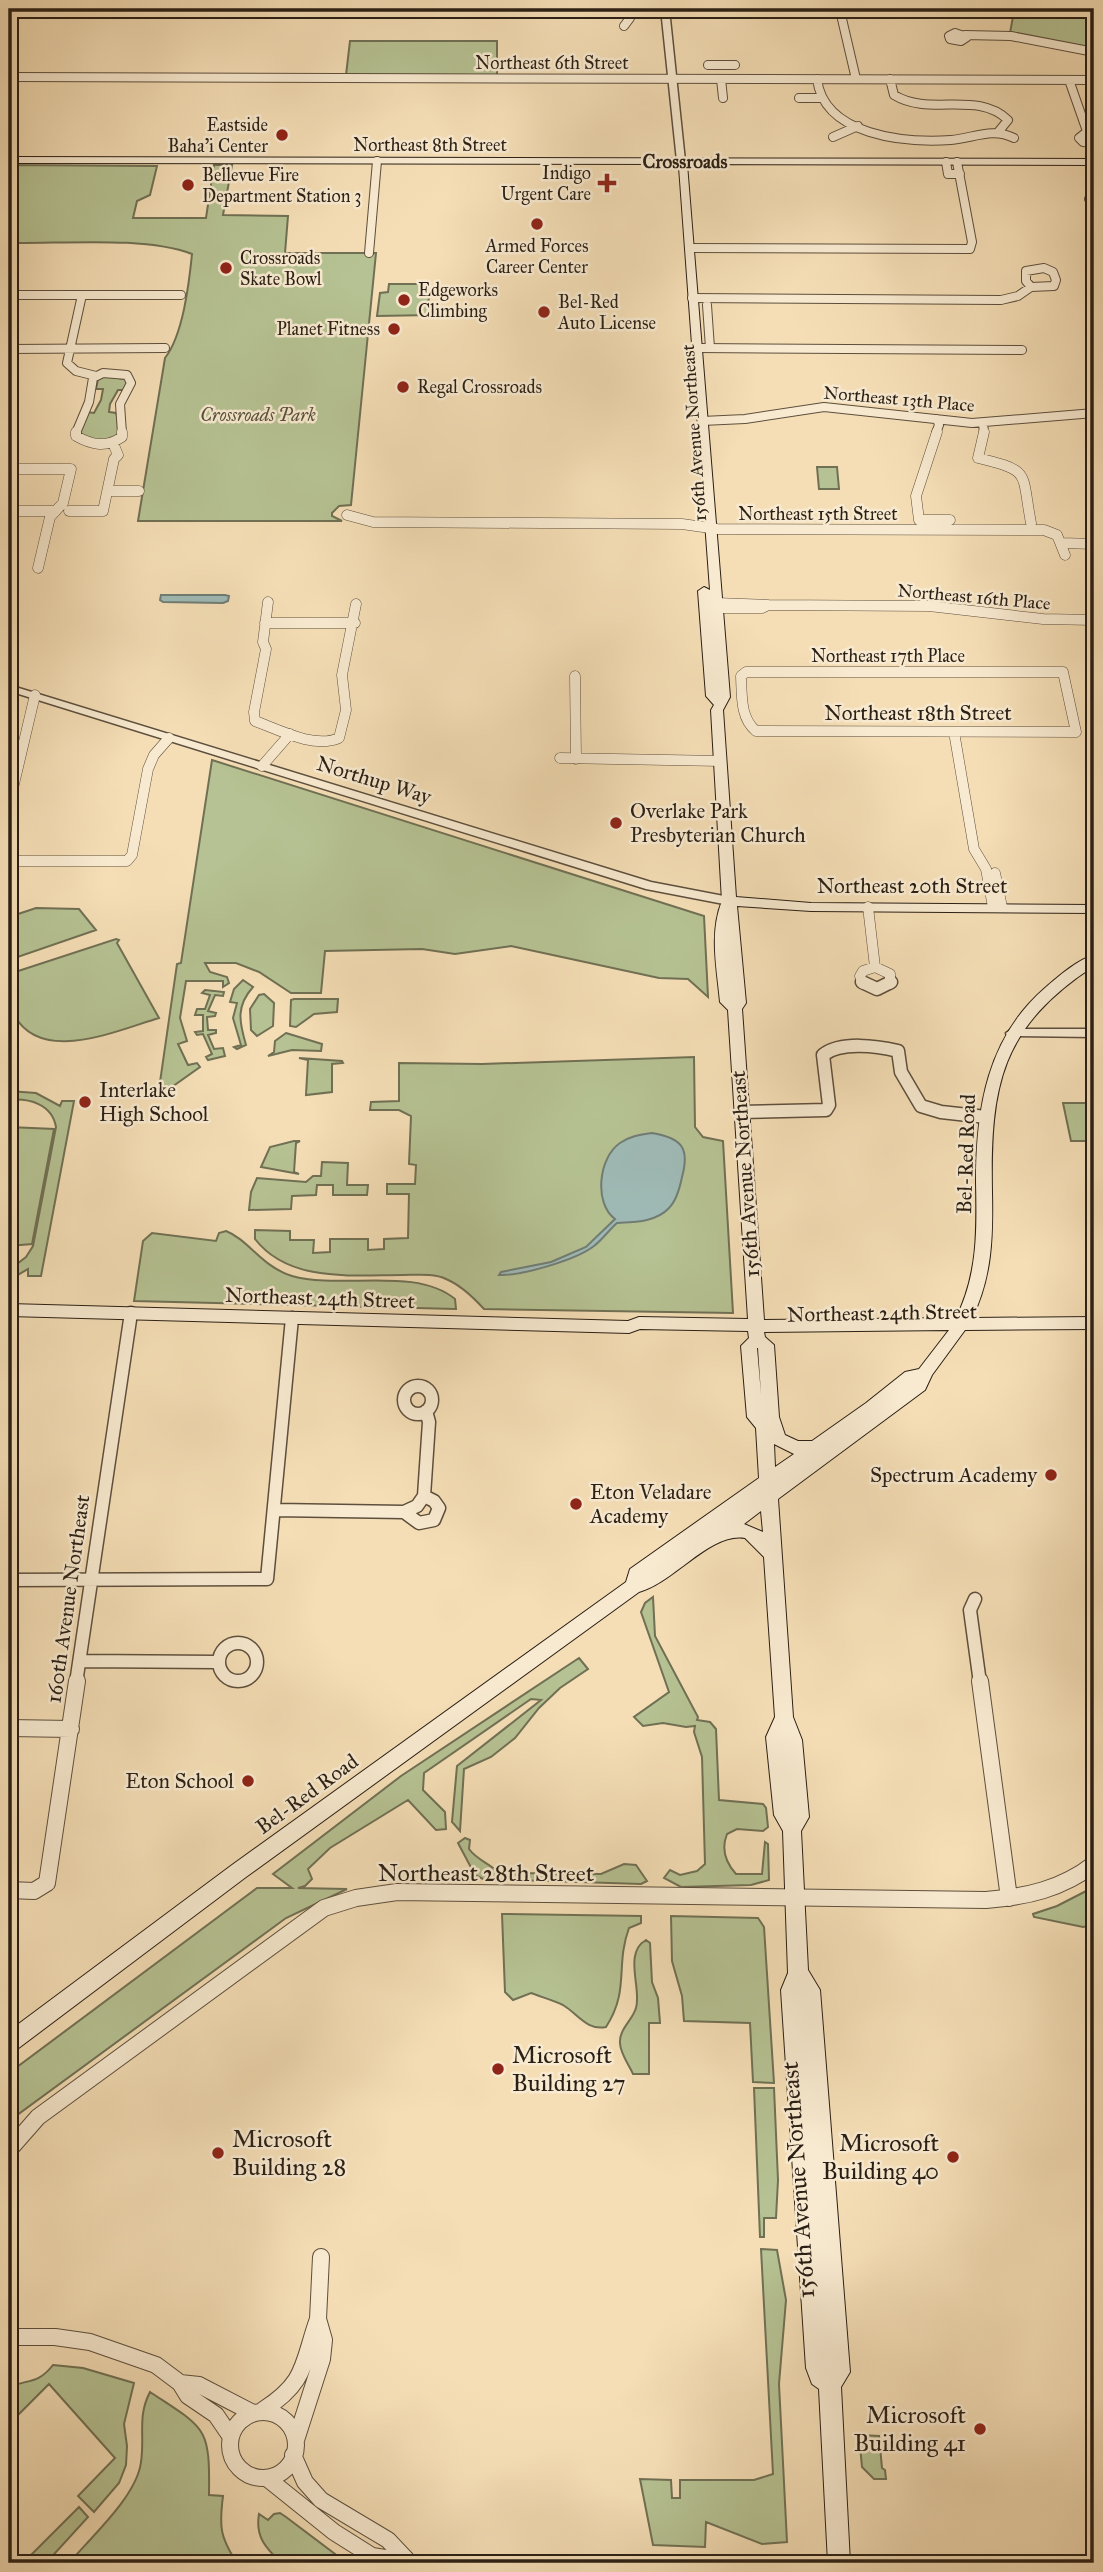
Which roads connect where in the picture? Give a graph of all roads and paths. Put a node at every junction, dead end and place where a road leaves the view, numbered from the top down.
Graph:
1 (629, 9) edge
2 (664, 9) edge
3 (842, 19) dead end
4 (624, 26) dead end
5 (965, 35) dead end
6 (1094, 52) edge
7 (708, 65) dead end
8 (721, 65) junction
9 (735, 65) dead end
10 (9, 77) edge
11 (672, 79) junction
12 (722, 79) junction
13 (817, 79) junction
14 (856, 79) junction
15 (890, 79) junction
16 (1069, 80) junction
17 (1094, 80) edge
18 (723, 98) dead end
19 (799, 98) dead end
20 (820, 98) junction
21 (999, 102) dead end
22 (990, 108) junction
23 (858, 126) junction
24 (999, 131) junction
25 (1091, 135) edge
26 (833, 137) dead end
27 (1014, 138) dead end
28 (937, 141) junction
29 (1094, 143) edge
30 (9, 160) edge
31 (377, 161) junction
32 (681, 161) junction
33 (948, 162) junction
34 (1094, 162) edge
35 (960, 174) junction
36 (690, 248) junction
37 (970, 249) joint
38 (369, 253) dead end
39 (1031, 287) dead end
40 (9, 295) edge
41 (82, 295) junction
42 (181, 295) dead end
43 (692, 298) junction
44 (707, 305) dead end
45 (68, 348) junction
46 (165, 348) dead end
47 (704, 348) junction
48 (9, 349) edge
49 (1022, 350) dead end
50 (96, 376) junction
51 (1094, 412) edge
52 (937, 419) junction
53 (702, 421) junction
54 (984, 422) junction
55 (108, 444) junction
56 (9, 469) edge
57 (107, 491) junction
58 (139, 491) dead end
59 (9, 511) edge
60 (55, 511) junction
61 (69, 511) dead end
62 (347, 515) dead end
63 (950, 520) dead end
64 (1031, 523) dead end
65 (705, 527) junction
66 (1062, 543) junction
67 (1094, 544) edge
68 (1065, 555) dead end
69 (38, 568) dead end
70 (268, 602) dead end
71 (356, 604) dead end
72 (716, 606) junction
73 (1094, 620) edge
74 (265, 623) junction
75 (355, 623) junction
76 (1063, 672) joint
77 (575, 676) dead end
78 (9, 688) edge
79 (35, 695) junction
80 (742, 702) junction
81 (719, 703) junction
82 (954, 732) junction
83 (290, 734) junction
84 (169, 737) junction
85 (560, 758) dead end
86 (576, 758) junction
87 (720, 761) junction
88 (262, 766) junction
89 (9, 804) edge
90 (9, 861) edge
91 (729, 901) junction
92 (1094, 902) edge
93 (868, 907) junction
94 (997, 907) junction
95 (1061, 907) junction
96 (1094, 909) edge
97 (1094, 960) edge
98 (875, 967) dead end
99 (1012, 1033) junction
100 (1094, 1033) edge
101 (740, 1112) junction
102 (986, 1117) junction
103 (9, 1310) edge
104 (131, 1314) junction
105 (292, 1318) junction
106 (1094, 1323) edge
107 (956, 1329) junction
108 (1094, 1332) edge
109 (757, 1333) junction
110 (922, 1375) junction
111 (426, 1411) dead end
112 (768, 1421) junction
113 (815, 1448) junction
114 (768, 1489) junction
115 (415, 1505) junction
116 (276, 1510) junction
117 (713, 1537) junction
118 (773, 1556) junction
119 (91, 1578) junction
120 (9, 1580) edge
121 (634, 1586) junction
122 (975, 1599) dead end
123 (80, 1661) junction
124 (217, 1662) dead end
125 (9, 1728) edge
126 (71, 1729) junction
127 (1094, 1864) edge
128 (9, 1890) edge
129 (796, 1898) junction
130 (1009, 1898) junction
131 (9, 2043) edge
132 (9, 2150) edge
133 (321, 2257) dead end
134 (318, 2319) junction
135 (9, 2337) edge
136 (180, 2383) junction
137 (258, 2412) junction
138 (231, 2437) junction
139 (294, 2450) junction
140 (268, 2479) junction
141 (412, 2561) edge
142 (839, 2563) edge

1 - 4 street
2 - 11 street, 156th Avenue Northeast
3 - 14 street
5 - 6 street
7 - 8 street
8 - 9 street
8 - 12 street
10 - 11 street, Northeast 6th Street
11 - 12 street, Northeast 6th Street
11 - 32 street, 156th Avenue Northeast
12 - 13 street, Northeast 6th Street
12 - 18 street
13 - 14 street, Northeast 6th Street
13 - 20 street
14 - 15 street, Northeast 6th Street
15 - 16 street, Northeast 6th Street
15 - 22 street
16 - 17 street, Northeast 6th Street
16 - 25 street
19 - 20 street
20 - 23 street
21 - 22 street
22 - 24 street
23 - 26 street
23 - 28 street
24 - 27 street
24 - 28 street
25 - 29 street
28 - 33 street
30 - 31 main road, Northeast 8th Street
31 - 32 main road, Northeast 8th Street
31 - 38 street
32 - 33 main road, Northeast 8th Street
32 - 36 main road, 156th Avenue Northeast
32 - 65 main road, 156th Avenue Northeast
33 - 34 main road, Northeast 8th Street
33 - 35 street
33 - 35 street
35 - 37 street
36 - 37 street
36 - 43 main road, 156th Avenue Northeast
39 - 43 street
40 - 41 street
41 - 42 street
41 - 45 street
43 - 47 main road, 156th Avenue Northeast
44 - 47 street
45 - 46 street
45 - 48 street
45 - 50 street
47 - 49 street
47 - 53 main road, 156th Avenue Northeast
50 - 55 street
50 - 55 street
51 - 54 street, Northeast 13th Place
52 - 53 street, Northeast 13th Place
52 - 54 street, Northeast 13th Place
52 - 63 street
53 - 65 main road, 156th Avenue Northeast
54 - 64 street
55 - 57 street
56 - 60 street
57 - 58 street
57 - 61 street
59 - 60 street
60 - 69 street
62 - 65 street, Northeast 15th Street
65 - 66 street, Northeast 15th Street
65 - 72 main road, 156th Avenue Northeast
65 - 81 main road, 156th Avenue Northeast
66 - 67 street
66 - 68 street
70 - 74 street
71 - 75 street
72 - 73 street, Northeast 16th Place
72 - 81 main road, 156th Avenue Northeast
74 - 75 street
74 - 83 street
75 - 83 street
76 - 80 street, Northeast 17th Place
76 - 82 street, Northeast 18th Street
77 - 86 street
78 - 79 street, Northup Way
79 - 84 street, Northup Way
79 - 89 street
80 - 81 street
80 - 82 street, Northeast 18th Street
81 - 87 main road, 156th Avenue Northeast
82 - 94 street
83 - 88 street
84 - 88 street, Northup Way
84 - 90 street
85 - 86 street
86 - 87 street
87 - 91 main road, 156th Avenue Northeast
88 - 91 street, Northup Way
91 - 93 main road, Northeast 20th Street
91 - 101 main road, 156th Avenue Northeast
92 - 95 main road
93 - 94 main road, Northeast 20th Street
93 - 98 street
94 - 95 main road, Northeast 20th Street
95 - 96 main road, Northeast 20th Street
97 - 99 main road, Bel-Red Road
99 - 100 street
99 - 102 main road, Bel-Red Road
101 - 102 street
101 - 109 main road, 156th Avenue Northeast
102 - 107 main road, Bel-Red Road
103 - 104 main road, Northeast 24th Street
104 - 105 main road, Northeast 24th Street
104 - 119 street, 160th Avenue Northeast
105 - 109 main road, Northeast 24th Street
105 - 116 street
106 - 107 main road, Northeast 24th Street
107 - 108 main road, Northeast 24th Street
107 - 109 main road, Northeast 24th Street
107 - 110 main road, Bel-Red Road
109 - 112 main road, 156th Avenue Northeast
110 - 113 main road, Bel-Red Road
110 - 114 main road, Bel-Red Road
111 - 115 street
112 - 113 main road
112 - 114 main road, 156th Avenue Northeast
113 - 114 main road, Bel-Red Road
114 - 117 main road, Bel-Red Road
114 - 118 main road, 156th Avenue Northeast
114 - 121 main road, Bel-Red Road
115 - 115 street
115 - 116 street
116 - 119 street
117 - 118 main road
117 - 121 main road, Bel-Red Road
118 - 129 main road, 156th Avenue Northeast
119 - 120 street
119 - 123 street, 160th Avenue Northeast
121 - 131 main road, Bel-Red Road
122 - 130 street
123 - 124 street
123 - 126 street, 160th Avenue Northeast
125 - 126 street
126 - 128 street, 160th Avenue Northeast
127 - 130 street
129 - 130 street
129 - 132 street, Northeast 28th Street
129 - 142 main road, 156th Avenue Northeast
133 - 134 street
134 - 137 street
134 - 139 street
135 - 136 street
136 - 137 street
136 - 138 street
137 - 138 street
137 - 139 street
138 - 140 street
139 - 140 street
139 - 141 street
140 - 141 street

